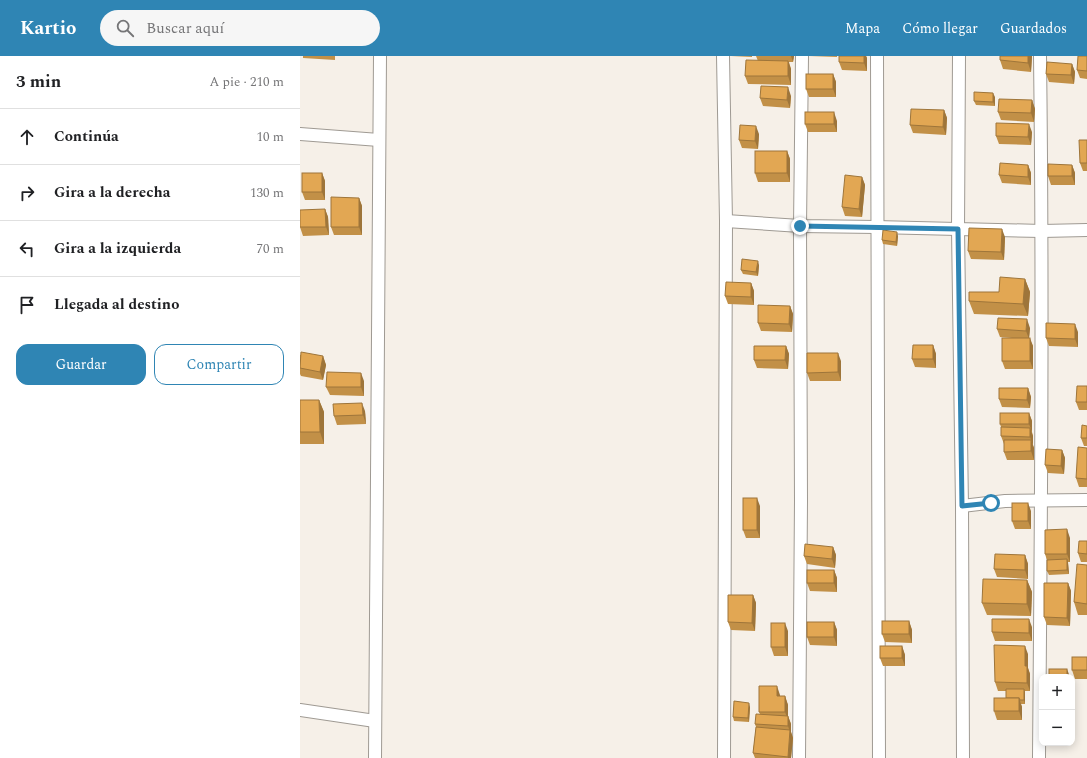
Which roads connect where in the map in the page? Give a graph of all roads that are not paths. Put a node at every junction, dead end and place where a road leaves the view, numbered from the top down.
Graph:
1 (380, 56) edge
2 (723, 56) edge
3 (802, 56) edge
4 (877, 56) edge
5 (959, 56) edge
6 (1040, 56) edge
7 (300, 134) edge
8 (379, 140) junction
9 (726, 220) junction
10 (800, 226) junction
11 (876, 227) junction
12 (958, 229) junction
13 (1087, 230) edge
14 (1042, 231) junction
15 (1087, 500) edge
16 (1042, 502) junction
17 (962, 506) junction
18 (300, 710) edge
19 (375, 721) junction
20 (375, 758) edge
21 (724, 758) edge
22 (799, 758) edge
23 (879, 758) edge
24 (963, 758) edge
25 (1039, 758) edge

1 - 8 street
2 - 9 street
3 - 10 street
4 - 11 street
5 - 12 street
6 - 14 street
7 - 8 street
8 - 19 street
9 - 10 street
9 - 21 street
10 - 11 street
10 - 22 street
11 - 12 street
11 - 23 street
12 - 14 street
12 - 17 street
13 - 14 street
14 - 16 street
15 - 16 street
16 - 17 street
16 - 25 street
17 - 24 street
18 - 19 street
19 - 20 street

